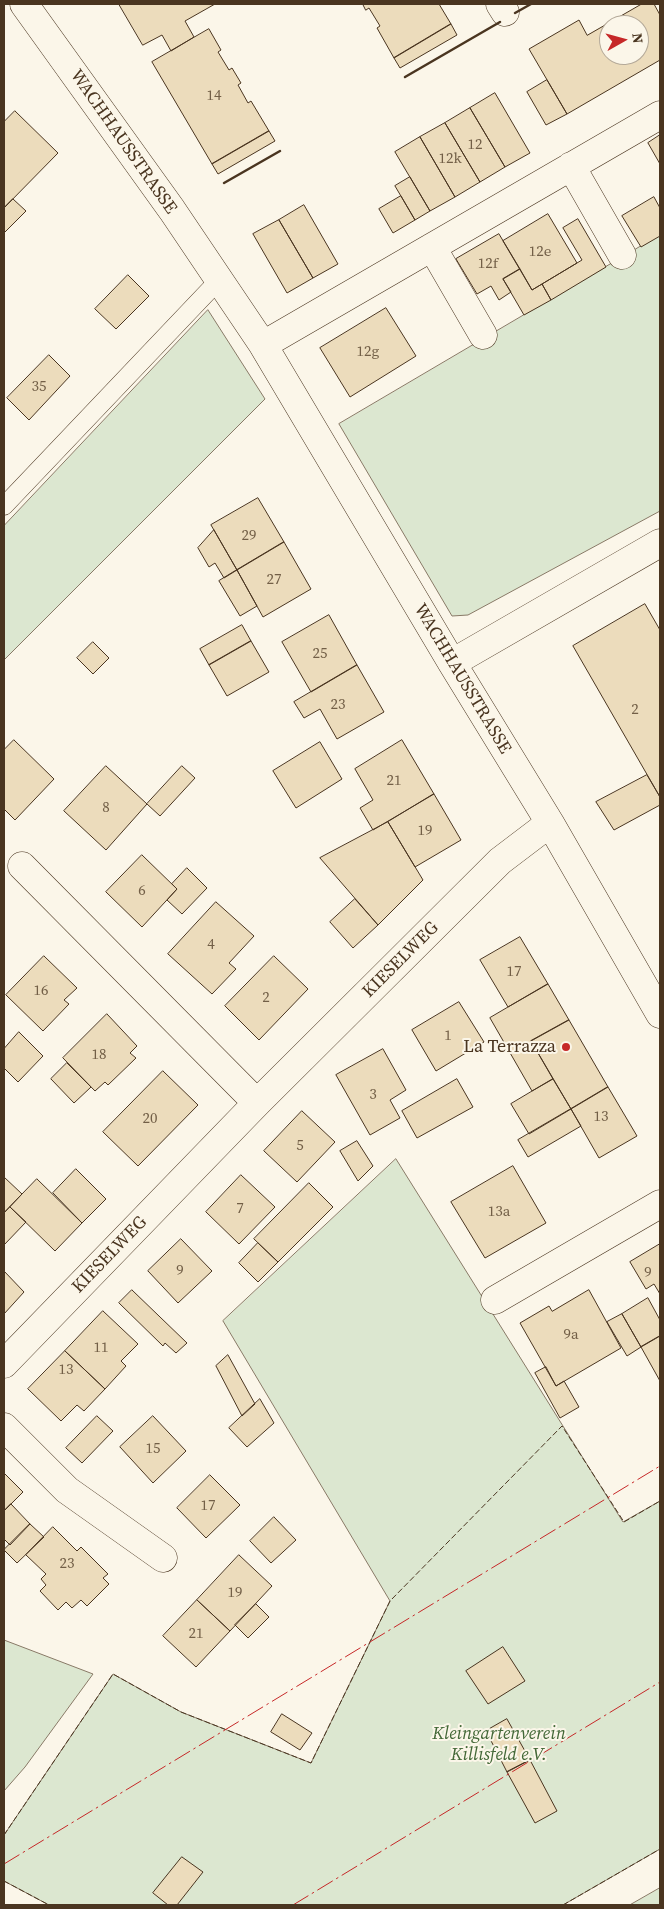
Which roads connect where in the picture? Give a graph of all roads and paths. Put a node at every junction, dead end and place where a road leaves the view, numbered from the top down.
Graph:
1 (24, 4) edge
2 (660, 115) edge
3 (571, 166) junction
4 (432, 246) junction
5 (622, 255) dead end
6 (218, 281) junction
7 (483, 335) dead end
8 (263, 346) junction
9 (4, 506) edge
10 (660, 543) edge
11 (452, 663) junction
12 (550, 823) junction
13 (22, 866) dead end
14 (660, 1014) edge
15 (257, 1103) junction
16 (660, 1204) edge
17 (495, 1300) dead end
18 (4, 1364) edge
19 (4, 1427) edge
20 (162, 1558) dead end

1 - 6 street, WACHHAUSSTRASSE
2 - 3 street
3 - 4 street
3 - 5 street
4 - 7 street
4 - 8 street
6 - 8 street, WACHHAUSSTRASSE
6 - 9 lane
8 - 11 street, WACHHAUSSTRASSE
10 - 11 street
11 - 12 street, WACHHAUSSTRASSE
12 - 14 street, WACHHAUSSTRASSE
12 - 15 street, KIESELWEG
13 - 15 street
15 - 18 street, KIESELWEG
16 - 17 street
19 - 20 street

